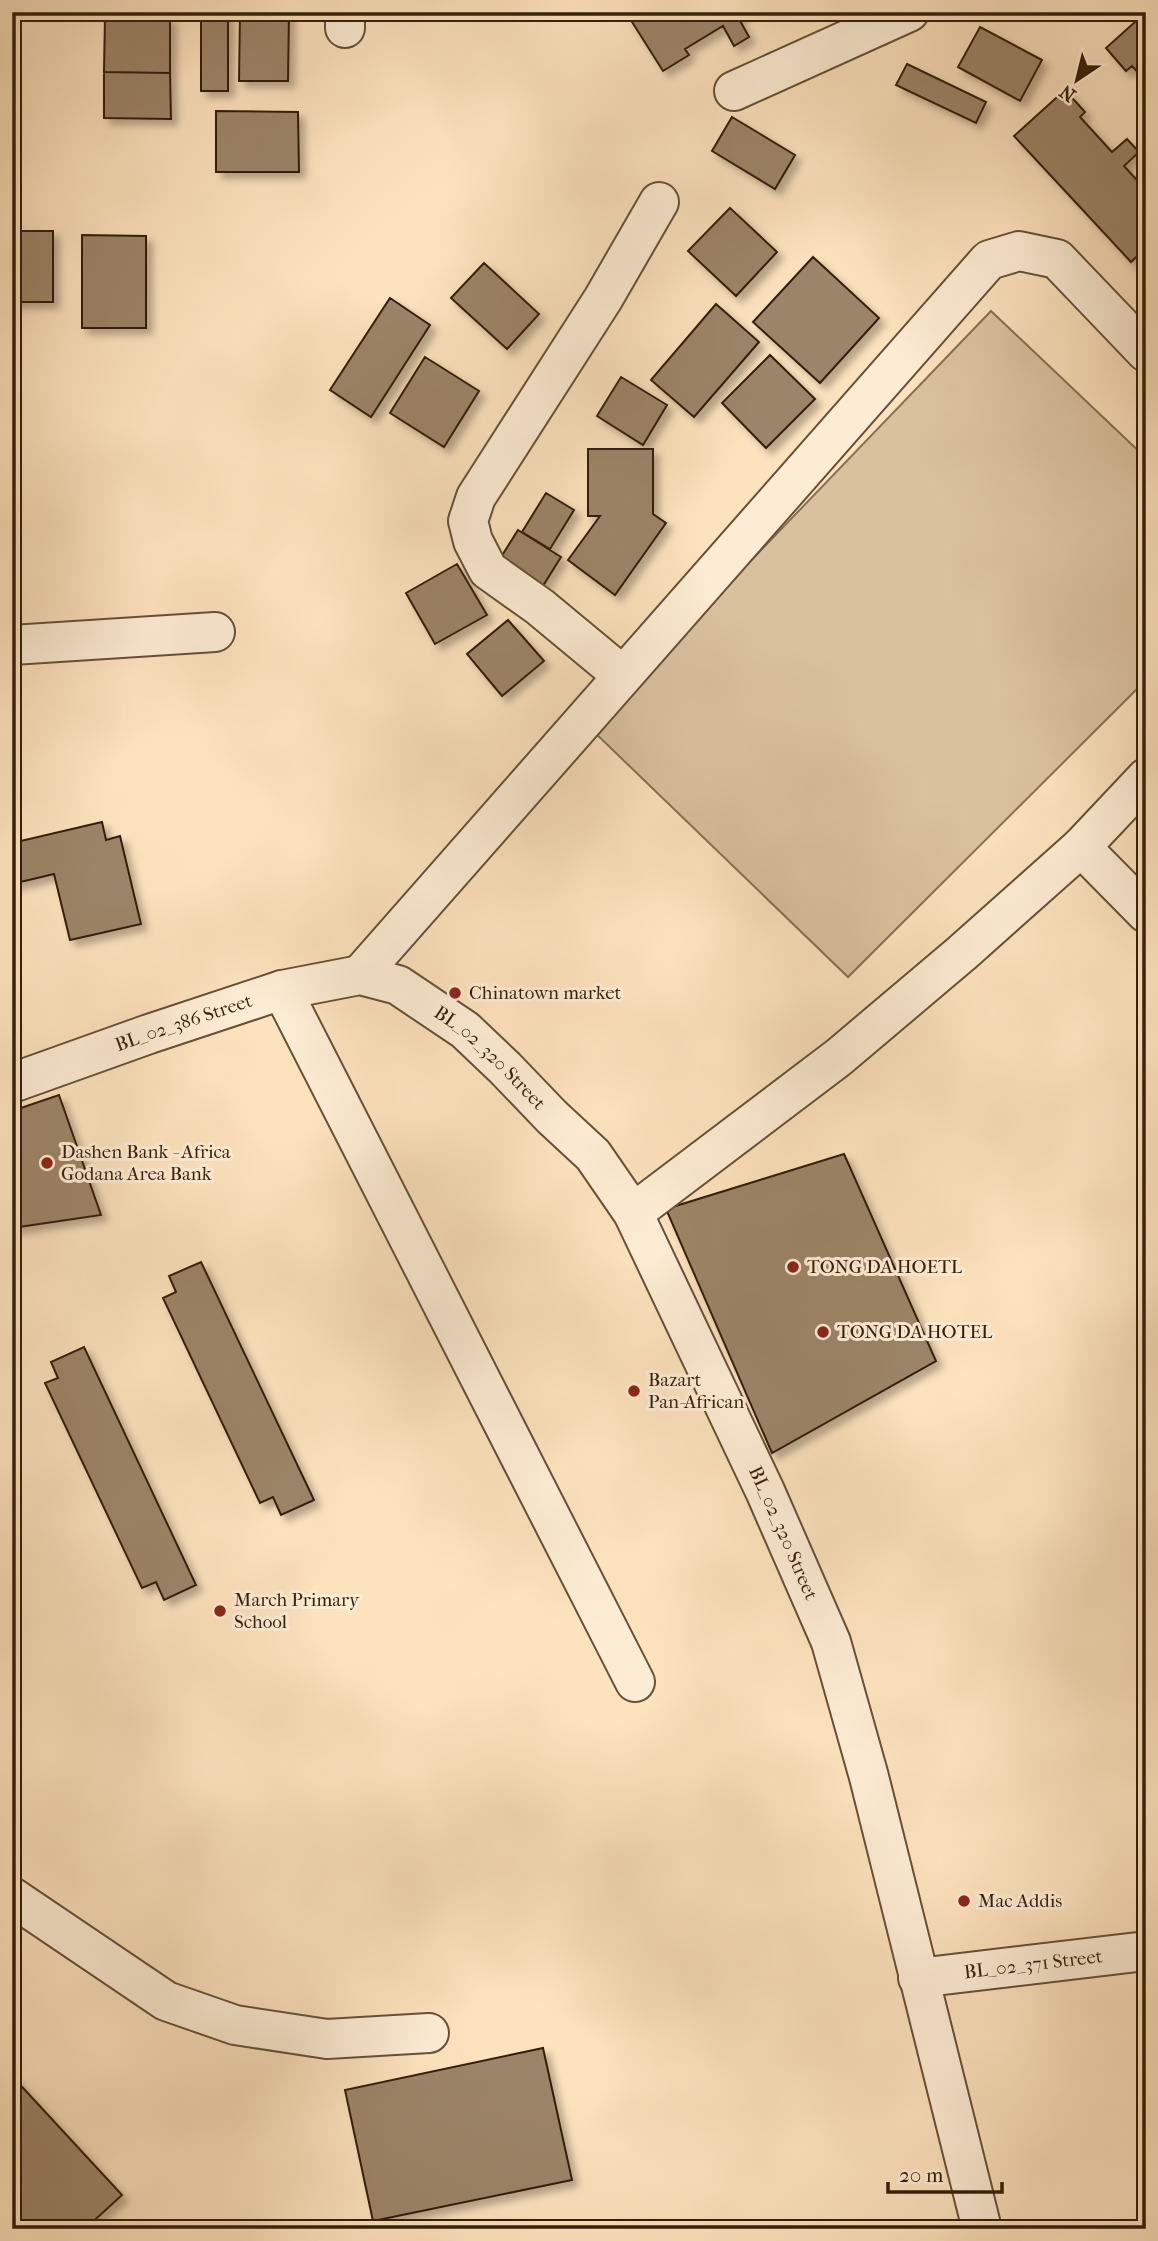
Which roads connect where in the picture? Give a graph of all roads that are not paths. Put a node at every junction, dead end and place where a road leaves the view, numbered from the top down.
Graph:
1 (909, 12) edge
2 (734, 91) dead end
3 (659, 202) dead end
4 (1145, 350) edge
5 (215, 632) dead end
6 (12, 645) edge
7 (622, 675) junction
8 (1146, 778) edge
9 (1081, 846) junction
10 (1146, 913) edge
11 (360, 975) junction
12 (282, 990) junction
13 (12, 1083) edge
14 (633, 1213) junction
15 (635, 1682) dead end
16 (12, 1897) edge
17 (1146, 1951) edge
18 (918, 1978) junction
19 (429, 2033) dead end
20 (982, 2229) edge

1 - 2 street
3 - 7 street
4 - 7 street
5 - 6 street
7 - 11 street
8 - 9 street
9 - 10 street
9 - 14 street
11 - 12 street, BL_02_386 Street
11 - 14 street, BL_02_320 Street
12 - 13 street, BL_02_386 Street
12 - 15 street
14 - 18 street, BL_02_320 Street
16 - 19 street
17 - 18 street, BL_02_371 Street
18 - 20 street, BL_02_320 Street

